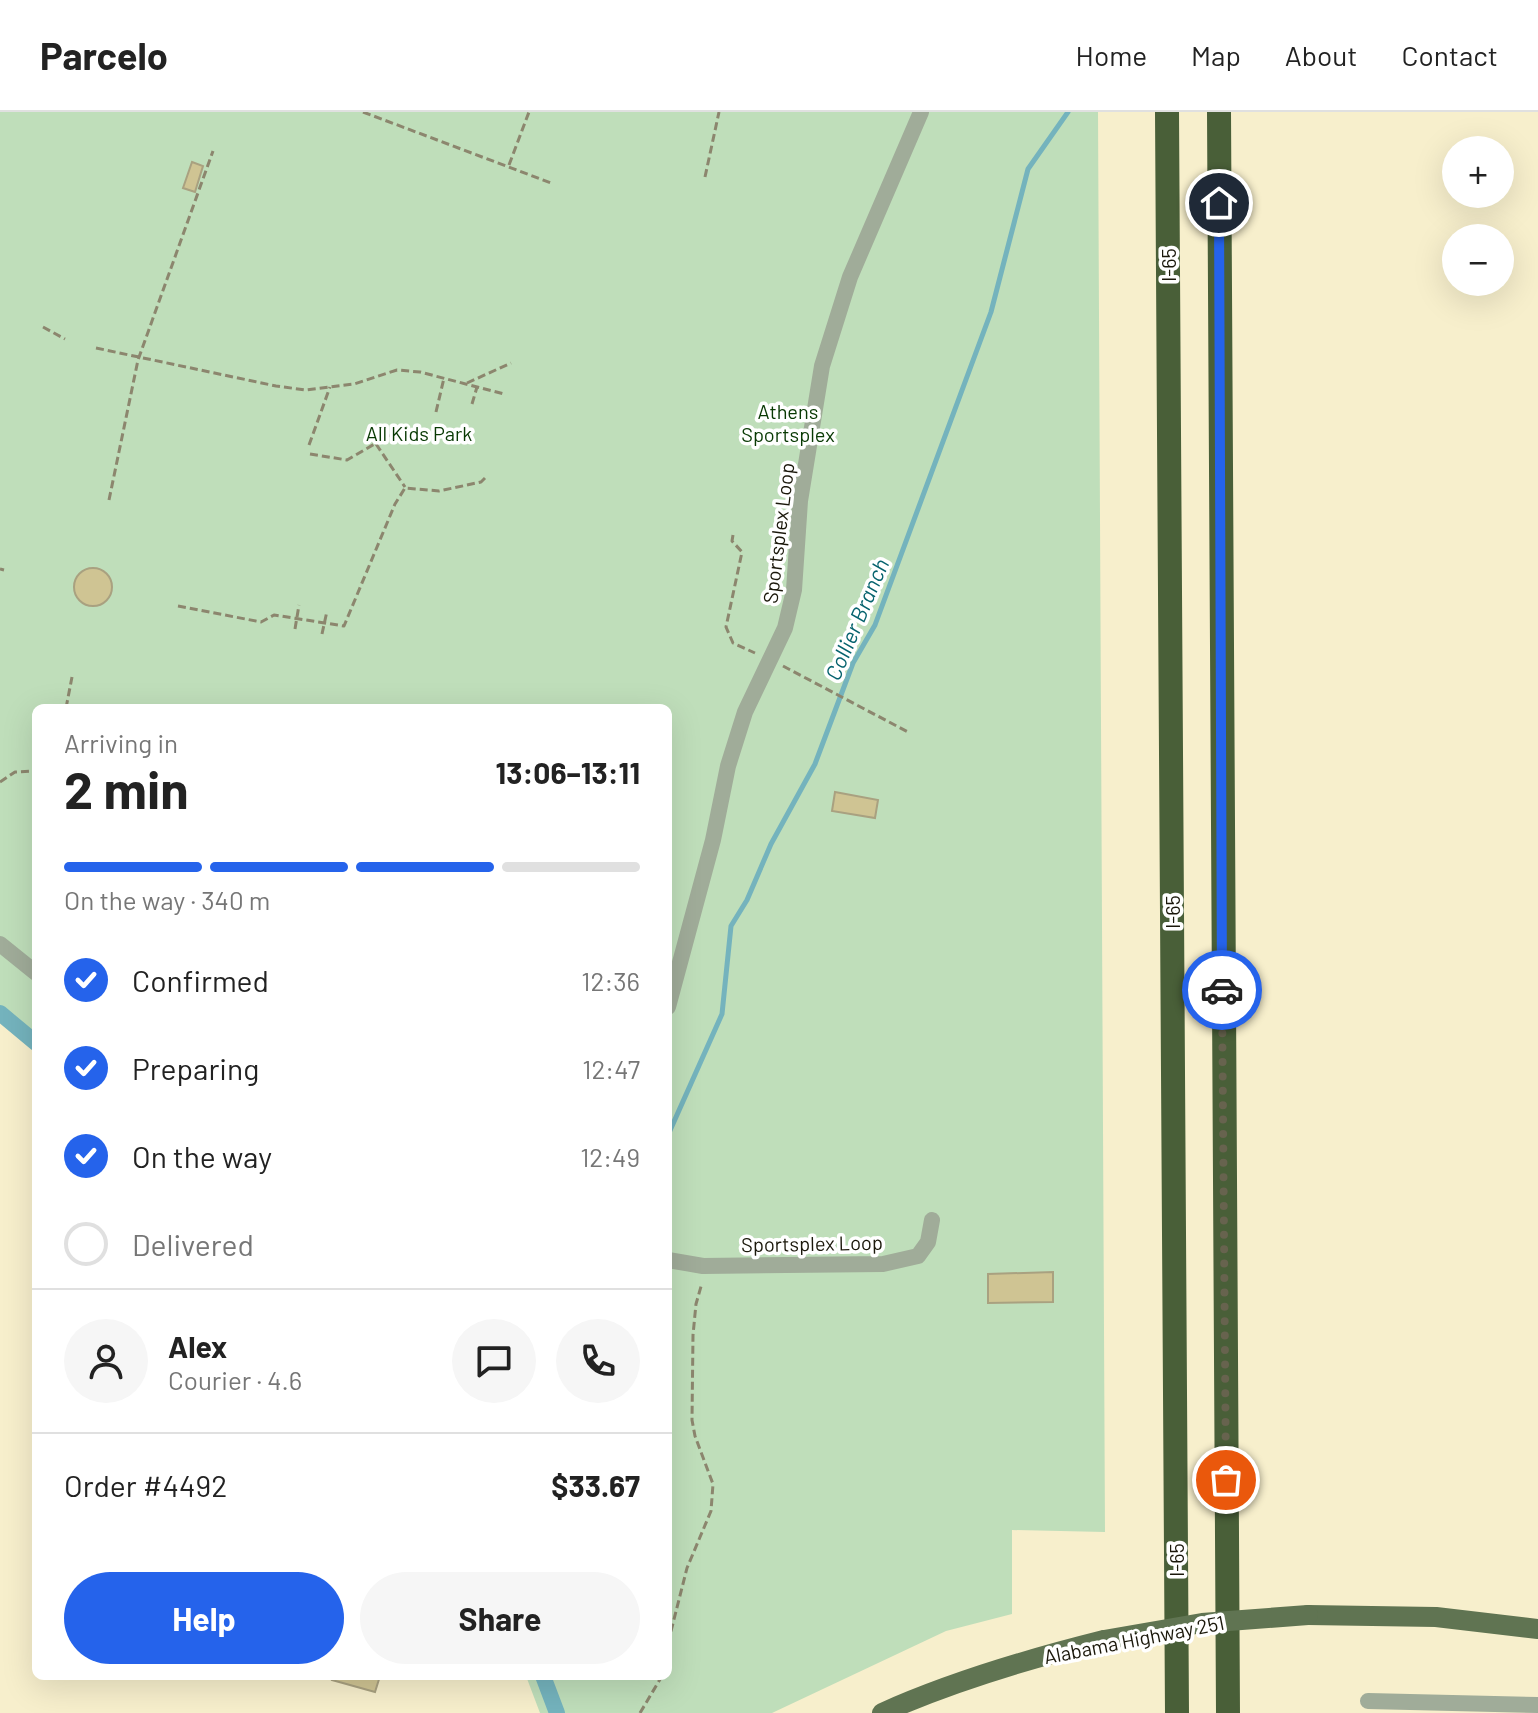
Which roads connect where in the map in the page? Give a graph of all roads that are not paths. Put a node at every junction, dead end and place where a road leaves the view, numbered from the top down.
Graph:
1 (921, 112) edge
2 (1167, 112) edge
3 (1219, 112) edge
4 (0, 944) edge
5 (32, 970) edge
6 (672, 992) edge
7 (932, 1220) dead end
8 (672, 1261) edge
9 (1538, 1629) edge
10 (1368, 1701) dead end
11 (1538, 1705) edge
12 (882, 1713) edge
13 (1177, 1713) edge
14 (1228, 1713) edge

1 - 6 street, Sportsplex Loop
2 - 13 highway, I-65
3 - 14 highway
4 - 5 street
7 - 8 street, Sportsplex Loop
9 - 12 main road, Alabama Highway 251, bridge
10 - 11 street

